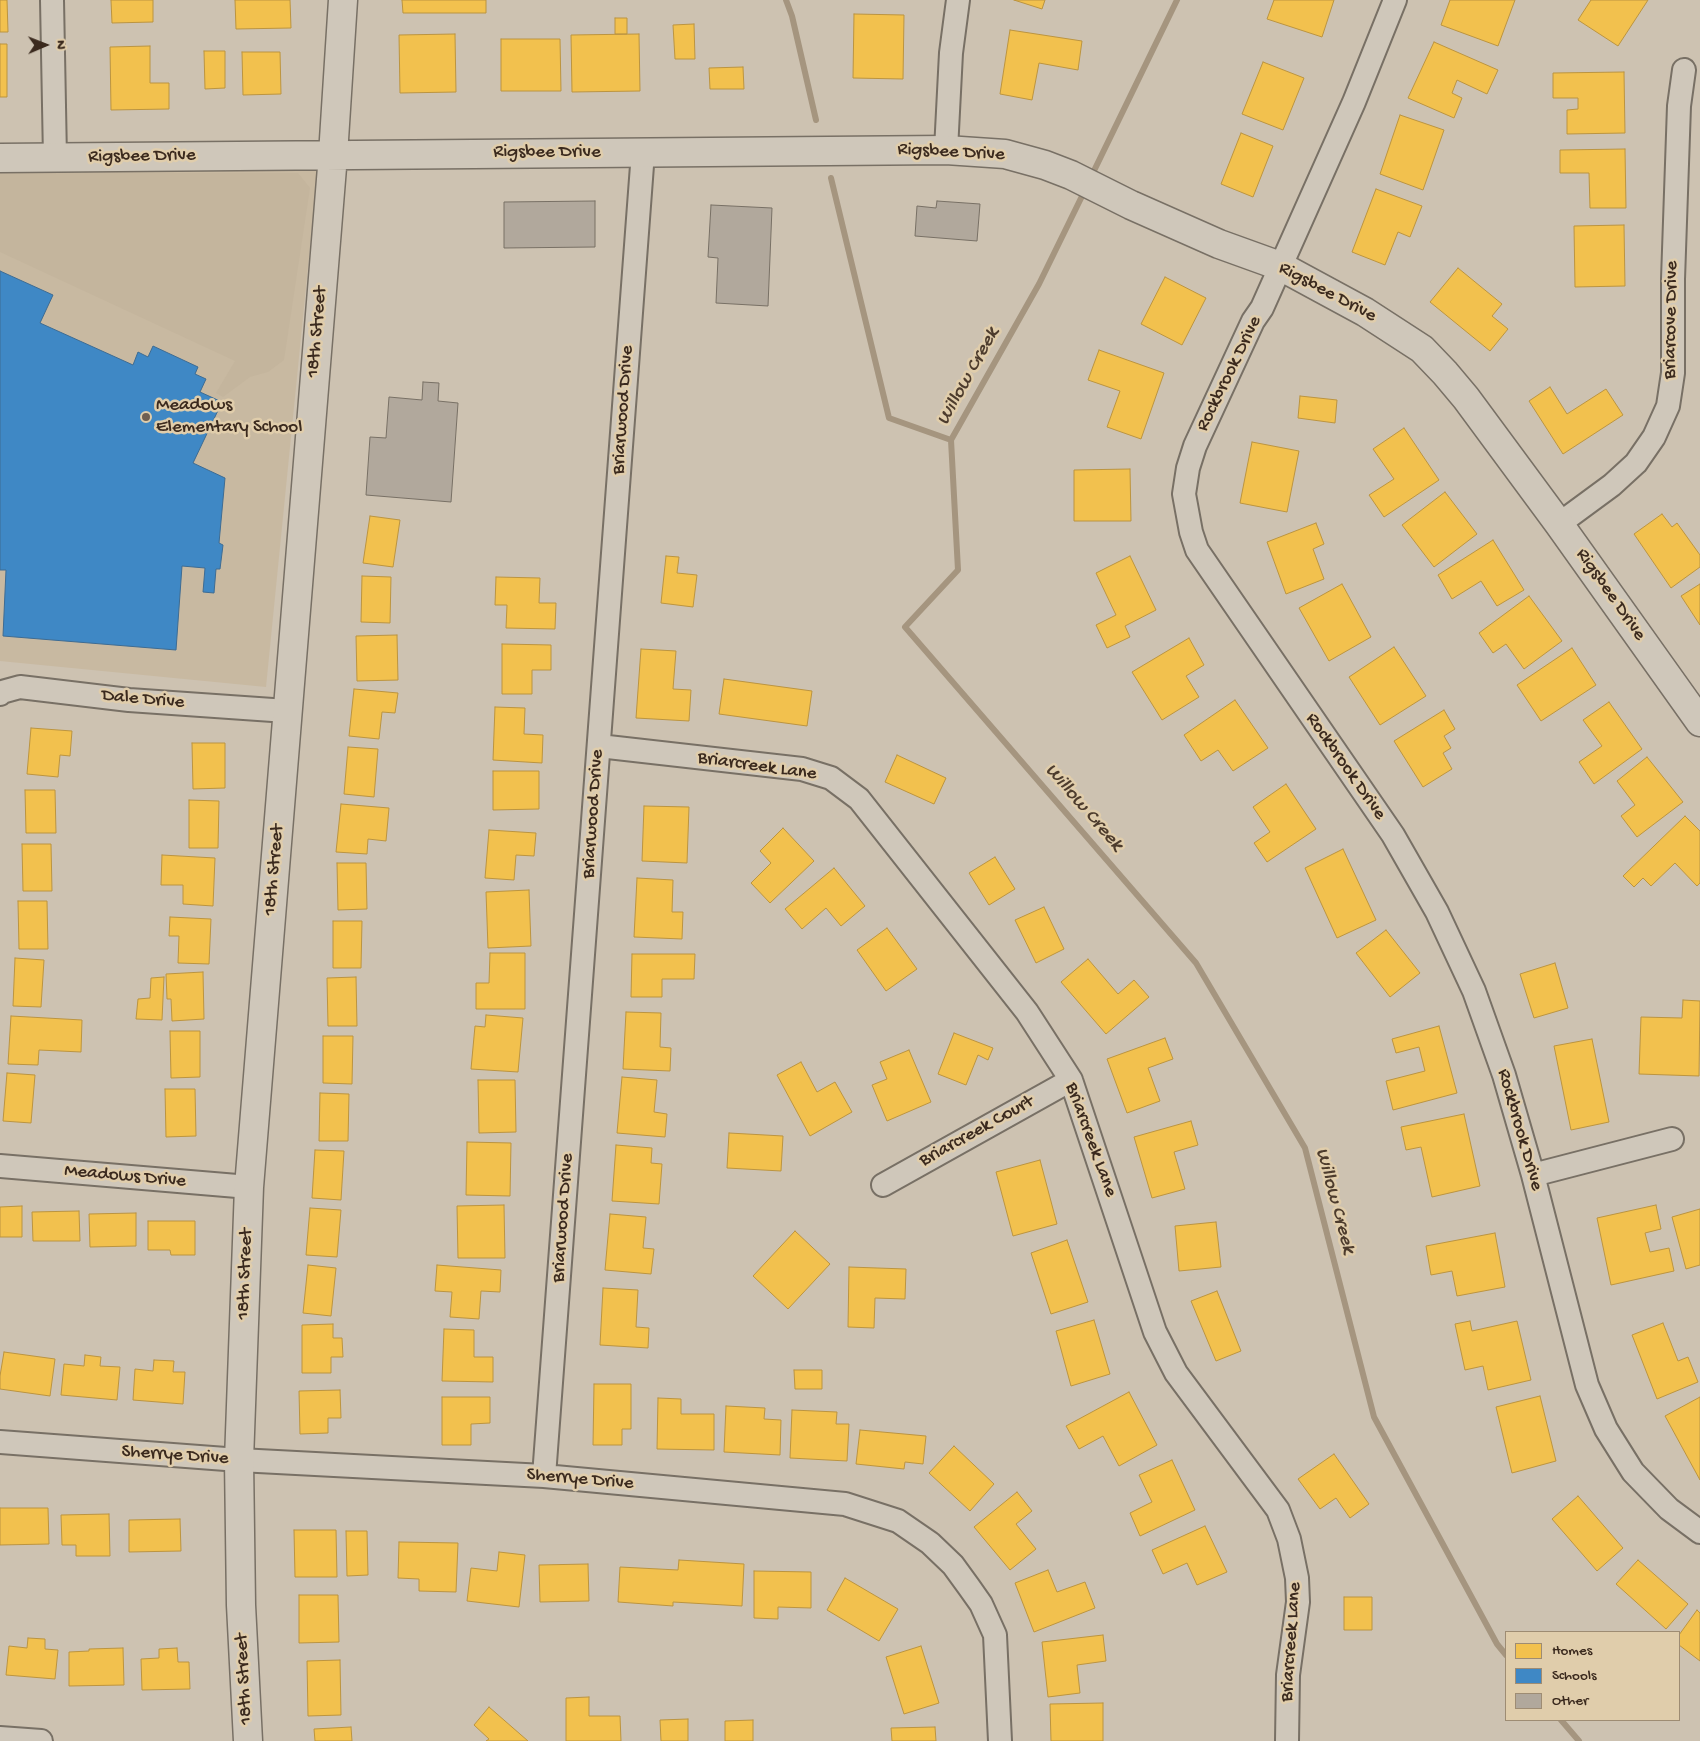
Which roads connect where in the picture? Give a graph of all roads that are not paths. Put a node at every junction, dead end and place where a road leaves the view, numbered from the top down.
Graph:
1 (52, 0) edge
2 (343, 0) edge
3 (958, 0) edge
4 (1394, 0) edge
5 (1684, 70) dead end
6 (946, 150) junction
7 (644, 152) junction
8 (333, 155) junction
9 (0, 158) edge
10 (54, 158) junction
11 (1280, 266) junction
12 (1560, 524) junction
13 (0, 694) edge
14 (287, 711) junction
15 (1700, 722) edge
16 (599, 746) junction
17 (1071, 1080) junction
18 (1672, 1139) dead end
19 (0, 1166) edge
20 (1533, 1175) junction
21 (883, 1185) dead end
22 (250, 1187) junction
23 (0, 1442) edge
24 (239, 1460) junction
25 (544, 1476) junction
26 (1700, 1532) edge
27 (0, 1738) edge
28 (42, 1741) edge
29 (248, 1741) edge
30 (1000, 1741) edge
31 (1287, 1741) edge

1 - 10 street
2 - 8 street, 18th Street
3 - 6 street
4 - 11 street, Rockbrook Drive
5 - 12 street, Briarcove Drive
6 - 7 street, Rigsbee Drive
6 - 11 street, Rigsbee Drive
7 - 8 street, Rigsbee Drive
7 - 16 street, Briarwood Drive
8 - 10 street, Rigsbee Drive
8 - 14 street, 18th Street
9 - 10 street, Rigsbee Drive
11 - 12 street, Rigsbee Drive
11 - 20 street, Rockbrook Drive
12 - 15 street, Rigsbee Drive
13 - 14 street, Dale Drive
14 - 22 street, 18th Street
16 - 17 street, Briarcreek Lane
16 - 25 street, Briarwood Drive
17 - 21 street, Briarcreek Court
17 - 31 street, Briarcreek Lane
18 - 20 street
19 - 22 street, Meadows Drive
20 - 26 street, Rockbrook Drive
22 - 24 street, 18th Street
23 - 24 street, Sherrye Drive
24 - 25 street, Sherrye Drive
24 - 29 street, 18th Street
25 - 30 street, Sherrye Drive
27 - 28 street

